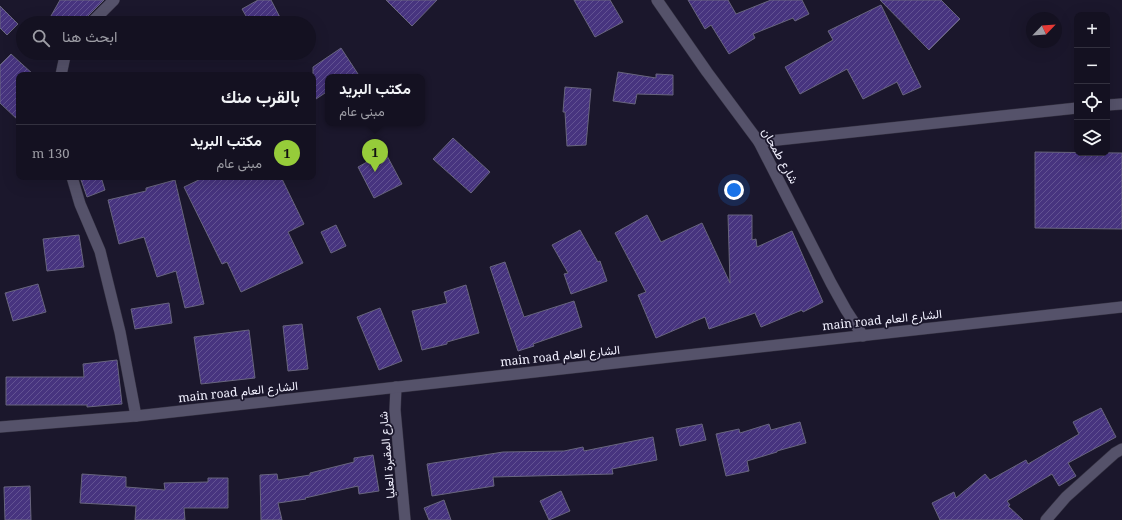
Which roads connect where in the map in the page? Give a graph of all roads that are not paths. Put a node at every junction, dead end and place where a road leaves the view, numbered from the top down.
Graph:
1 (114, 0) edge
2 (657, 0) edge
3 (98, 16) edge
4 (64, 60) edge
5 (62, 72) edge
6 (1122, 104) edge
7 (1110, 105) edge
8 (1074, 108) edge
9 (759, 142) junction
10 (73, 180) edge
11 (1122, 307) edge
12 (863, 336) junction
13 (396, 387) junction
14 (136, 416) junction
15 (0, 427) edge
16 (1122, 449) edge
17 (405, 520) edge
18 (1046, 520) edge

1 - 3 street
2 - 9 street, شارع طمحان
4 - 5 street
6 - 7 street
8 - 9 street
9 - 12 street, شارع طمحان
10 - 14 street
11 - 12 street, main road الشارع العام
12 - 13 street, main road الشارع العام
13 - 14 street, main road الشارع العام
13 - 17 street, شارع المقبرة العليا
14 - 15 street, main road الشارع العام
16 - 18 street

